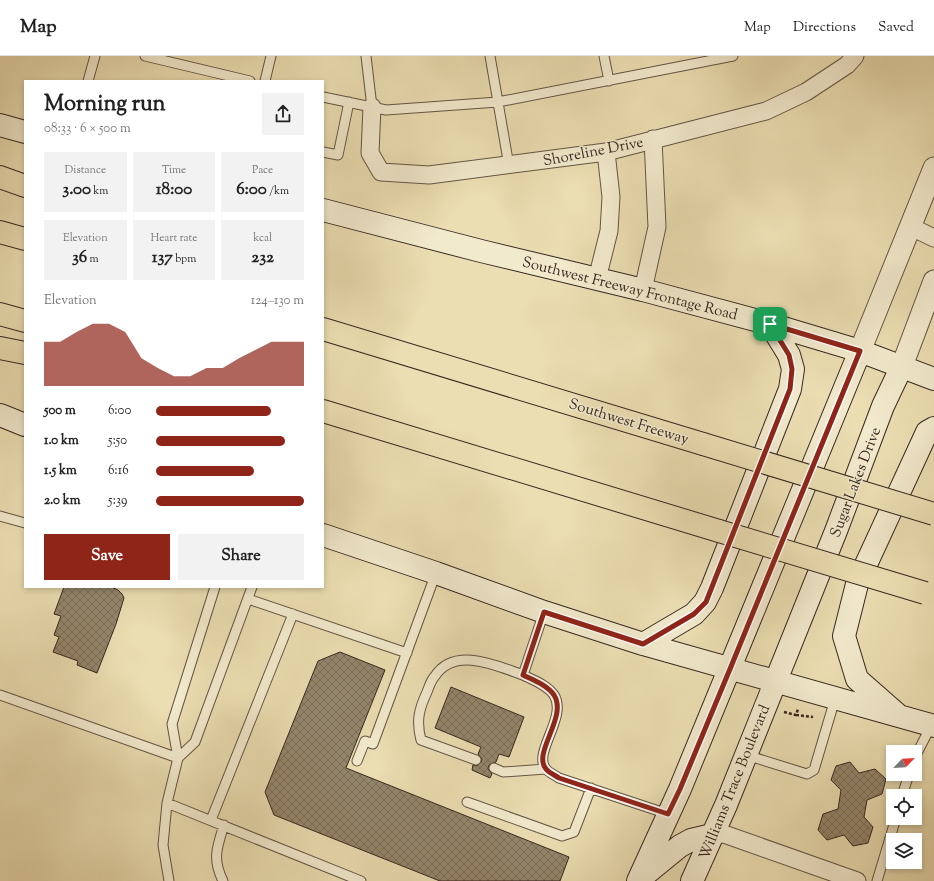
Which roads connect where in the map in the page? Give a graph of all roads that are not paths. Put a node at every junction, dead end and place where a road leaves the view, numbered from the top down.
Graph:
1 (95, 56) edge
2 (145, 56) edge
3 (270, 56) edge
4 (366, 56) edge
5 (490, 56) edge
6 (604, 56) edge
7 (733, 56) edge
8 (855, 56) edge
9 (88, 80) edge
10 (246, 80) edge
11 (265, 80) edge
12 (609, 81) junction
13 (324, 97) edge
14 (349, 102) junction
15 (498, 102) junction
16 (372, 107) junction
17 (0, 125) edge
18 (24, 132) edge
19 (653, 139) junction
20 (324, 152) edge
21 (606, 152) junction
22 (509, 166) junction
23 (934, 168) edge
24 (0, 177) edge
25 (24, 186) edge
26 (324, 210) edge
27 (911, 227) junction
28 (0, 232) edge
29 (934, 238) edge
30 (24, 240) edge
31 (597, 279) junction
32 (934, 281) edge
33 (643, 290) junction
34 (0, 314) edge
35 (24, 322) edge
36 (324, 322) edge
37 (770, 324) junction
38 (324, 329) edge
39 (370, 344) junction
40 (0, 348) edge
41 (860, 351) junction
42 (24, 353) edge
43 (902, 366) junction
44 (934, 379) edge
45 (324, 411) edge
46 (0, 416) edge
47 (24, 425) edge
48 (934, 428) edge
49 (934, 514) edge
50 (0, 516) edge
51 (24, 523) edge
52 (324, 535) edge
53 (436, 573) junction
54 (214, 588) edge
55 (252, 588) edge
56 (930, 594) edge
57 (248, 598) junction
58 (544, 612) junction
59 (293, 614) junction
60 (643, 644) junction
61 (407, 653) junction
62 (730, 669) junction
63 (523, 675) junction
64 (775, 682) junction
65 (0, 695) edge
66 (835, 699) junction
67 (902, 718) junction
68 (933, 726) edge
69 (922, 745) edge
70 (746, 755) junction
71 (178, 758) junction
72 (476, 760) dead end
73 (357, 761) dead end
74 (494, 768) dead end
75 (546, 769) junction
76 (591, 788) junction
77 (467, 802) dead end
78 (167, 803) junction
79 (668, 814) junction
80 (211, 820) junction
81 (224, 825) junction
82 (894, 825) edge
83 (712, 835) junction
84 (639, 880) edge
85 (169, 881) edge
86 (223, 881) edge
87 (361, 881) edge
88 (692, 881) edge
89 (857, 881) edge
90 (877, 881) edge

1 - 9 lane
2 - 10 lane
3 - 11 lane
4 - 16 lane
5 - 15 lane
6 - 12 lane
7 - 12 lane
8 - 19 street, Shoreline Drive
12 - 15 lane
13 - 14 lane
14 - 16 lane
14 - 20 lane
15 - 16 lane
15 - 22 lane
16 - 22 street, Shoreline Drive
17 - 18 main road
19 - 21 street, Shoreline Drive
19 - 33 street
21 - 22 street, Shoreline Drive
21 - 31 street
23 - 27 street
24 - 25 highway
26 - 31 main road, Southwest Freeway Frontage Road
27 - 29 street
27 - 41 street
28 - 30 highway
31 - 33 main road, Southwest Freeway Frontage Road
32 - 43 street, Sugar Lakes Drive
33 - 37 main road, Southwest Freeway Frontage Road
34 - 35 highway
36 - 39 highway
37 - 41 main road, Southwest Freeway Frontage Road
37 - 60 main road
38 - 39 highway, Southwest Freeway
39 - 49 highway, Southwest Freeway, bridge
40 - 42 highway
41 - 43 main road, Southwest Freeway Frontage Road
41 - 62 main road
43 - 44 main road, Southwest Freeway Frontage Road
43 - 64 main road, Sugar Lakes Drive
45 - 56 highway, bridge
46 - 47 main road
48 - 67 main road
50 - 51 lane
52 - 53 main road
53 - 58 main road
53 - 61 lane
54 - 71 lane
55 - 57 lane
57 - 59 lane
57 - 71 lane
58 - 60 main road
58 - 63 lane
59 - 61 lane
59 - 80 lane
60 - 62 main road
61 - 73 lane
62 - 64 main road
62 - 79 main road
63 - 72 lane
63 - 75 lane
64 - 66 main road
64 - 70 main road, Williams Trace Boulevard
65 - 71 lane
66 - 67 main road
66 - 70 lane
67 - 68 main road
68 - 69 lane
70 - 83 main road, Williams Trace Boulevard
71 - 78 lane
74 - 75 lane
75 - 76 lane
76 - 77 lane
76 - 79 lane
78 - 80 lane
78 - 85 lane
79 - 84 main road
80 - 81 lane
81 - 86 lane
81 - 87 lane
82 - 90 lane
83 - 84 main road
83 - 88 main road, Williams Trace Boulevard
83 - 89 street

